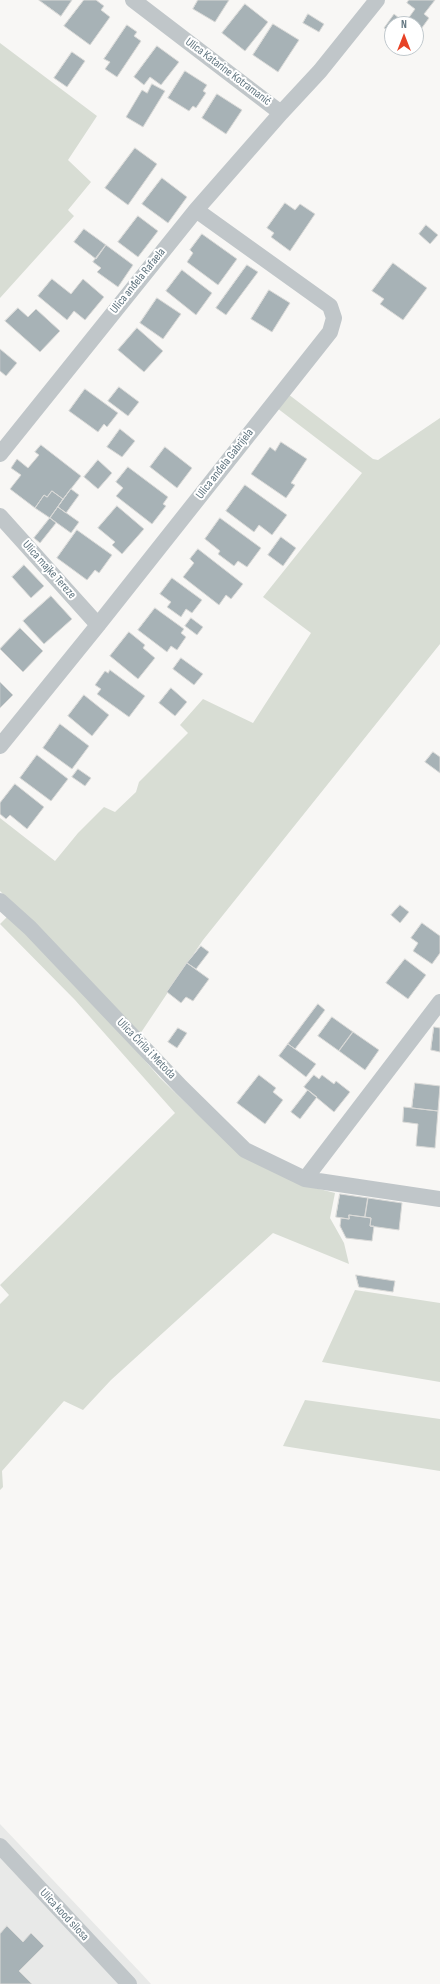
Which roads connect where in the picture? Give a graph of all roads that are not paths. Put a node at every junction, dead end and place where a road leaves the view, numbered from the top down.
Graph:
1 (133, 0) edge
2 (377, 0) edge
3 (281, 113) junction
4 (196, 210) junction
5 (0, 454) edge
6 (0, 516) edge
7 (98, 625) junction
8 (0, 746) edge
9 (0, 901) edge
10 (440, 1002) edge
11 (305, 1179) junction
12 (440, 1199) edge
13 (0, 1846) edge
14 (129, 1984) edge

1 - 3 street, Ulica Katarine Kotramanić
2 - 3 street, Ulica Katarine Kotramanić
3 - 4 street, Ulica anđela Rafaela
4 - 5 street, Ulica anđela Rafaela
4 - 7 street, Ulica anđela Gabrijela
6 - 7 street, Ulica majke Tereze
7 - 8 street, Ulica anđela Gabrijela
9 - 11 street, Ulica Ćirila i Metoda
10 - 11 street
11 - 12 street, Ulica Ćirila i Metoda
13 - 14 street, Ulica kood silosa

